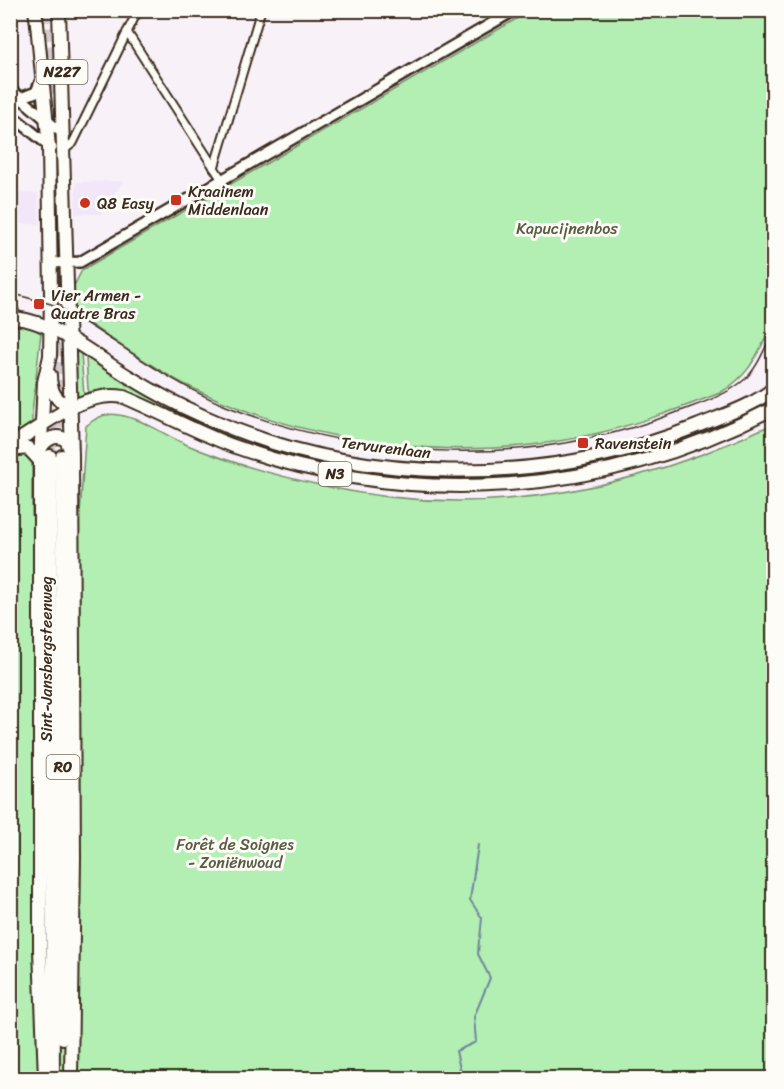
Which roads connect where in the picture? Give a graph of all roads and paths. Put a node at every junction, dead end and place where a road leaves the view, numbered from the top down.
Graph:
1 (35, 10) edge
2 (59, 10) edge
3 (138, 10) edge
4 (261, 10) edge
5 (515, 10) edge
6 (128, 32) junction
7 (43, 66) junction
8 (10, 89) edge
9 (21, 98) junction
10 (10, 114) edge
11 (48, 121) junction
12 (62, 134) junction
13 (49, 147) junction
14 (63, 151) junction
15 (214, 168) junction
16 (222, 180) junction
17 (50, 263) junction
18 (65, 263) junction
19 (51, 308) junction
20 (10, 318) edge
21 (27, 321) junction
22 (51, 331) junction
23 (67, 338) junction
24 (50, 356) junction
25 (774, 388) edge
26 (69, 407) junction
27 (774, 408) edge
28 (40, 428) junction
29 (10, 445) edge
30 (10, 450) edge
31 (53, 456) junction
32 (45, 1078) edge
33 (53, 1078) edge
34 (63, 1078) edge
35 (71, 1078) edge

1 - 7 main road, N227
2 - 12 main road, N227
3 - 6 street
4 - 15 street
5 - 16 street
6 - 14 street
6 - 15 street
7 - 9 street
7 - 11 main road, N227
8 - 9 street
9 - 11 street
10 - 13 street
11 - 12 street
11 - 13 main road, N227
12 - 14 main road, N227
13 - 14 street
13 - 17 main road, N227
14 - 18 main road, N227
15 - 16 street
16 - 18 street
17 - 18 street
17 - 19 main road, N227
18 - 23 main road, N227
19 - 21 main road
19 - 22 main road, N227
20 - 21 main road, Tervurenlaan / N3
21 - 22 main road, Tervurenlaan / N3
22 - 23 main road, Tervurenlaan / N3
22 - 24 main road, N227
23 - 25 main road, Tervurenlaan / N3
23 - 26 main road, N227
24 - 26 main road, N227
24 - 28 main road
26 - 27 main road, Tervurenlaan / N3
26 - 28 main road
26 - 31 main road
28 - 29 main road
28 - 31 main road
30 - 31 main road
31 - 32 main road
31 - 33 main road, Sint-Jansbergsteenweg / R0
31 - 34 main road, Sint-Jansbergsteenweg / R0
31 - 35 main road

